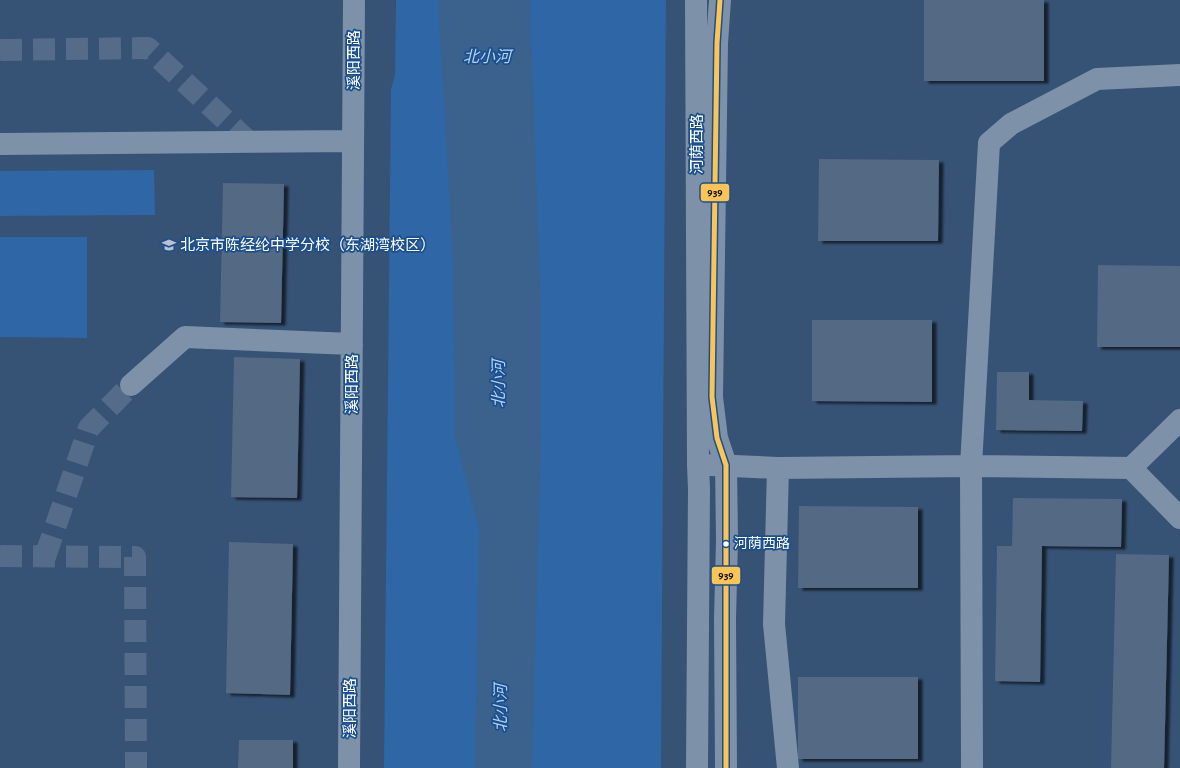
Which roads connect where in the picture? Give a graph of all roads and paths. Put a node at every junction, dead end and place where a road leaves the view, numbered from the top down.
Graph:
1 (354, 0) edge
2 (696, 0) edge
3 (720, 0) edge
4 (1180, 75) edge
5 (353, 141) junction
6 (0, 144) edge
7 (352, 344) junction
8 (132, 385) tunnel mouth
9 (1180, 420) edge
10 (698, 465) junction
11 (726, 465) junction
12 (971, 466) junction
13 (778, 468) junction
14 (1131, 468) junction
15 (1180, 518) edge
16 (349, 768) edge
17 (698, 768) edge
18 (726, 768) edge
19 (788, 768) edge
20 (972, 768) edge

1 - 5 street, 溪阳西路
2 - 10 street, 河荫西路
3 - 11 street, 河荫西路
4 - 12 street
5 - 6 street
5 - 7 street, 溪阳西路
7 - 8 street
7 - 16 street, 溪阳西路
9 - 14 street
10 - 11 street
10 - 17 street, 河荫西路
11 - 13 street
11 - 18 street, 河荫西路
12 - 13 street
12 - 14 street
12 - 20 street
13 - 19 street
14 - 15 street

